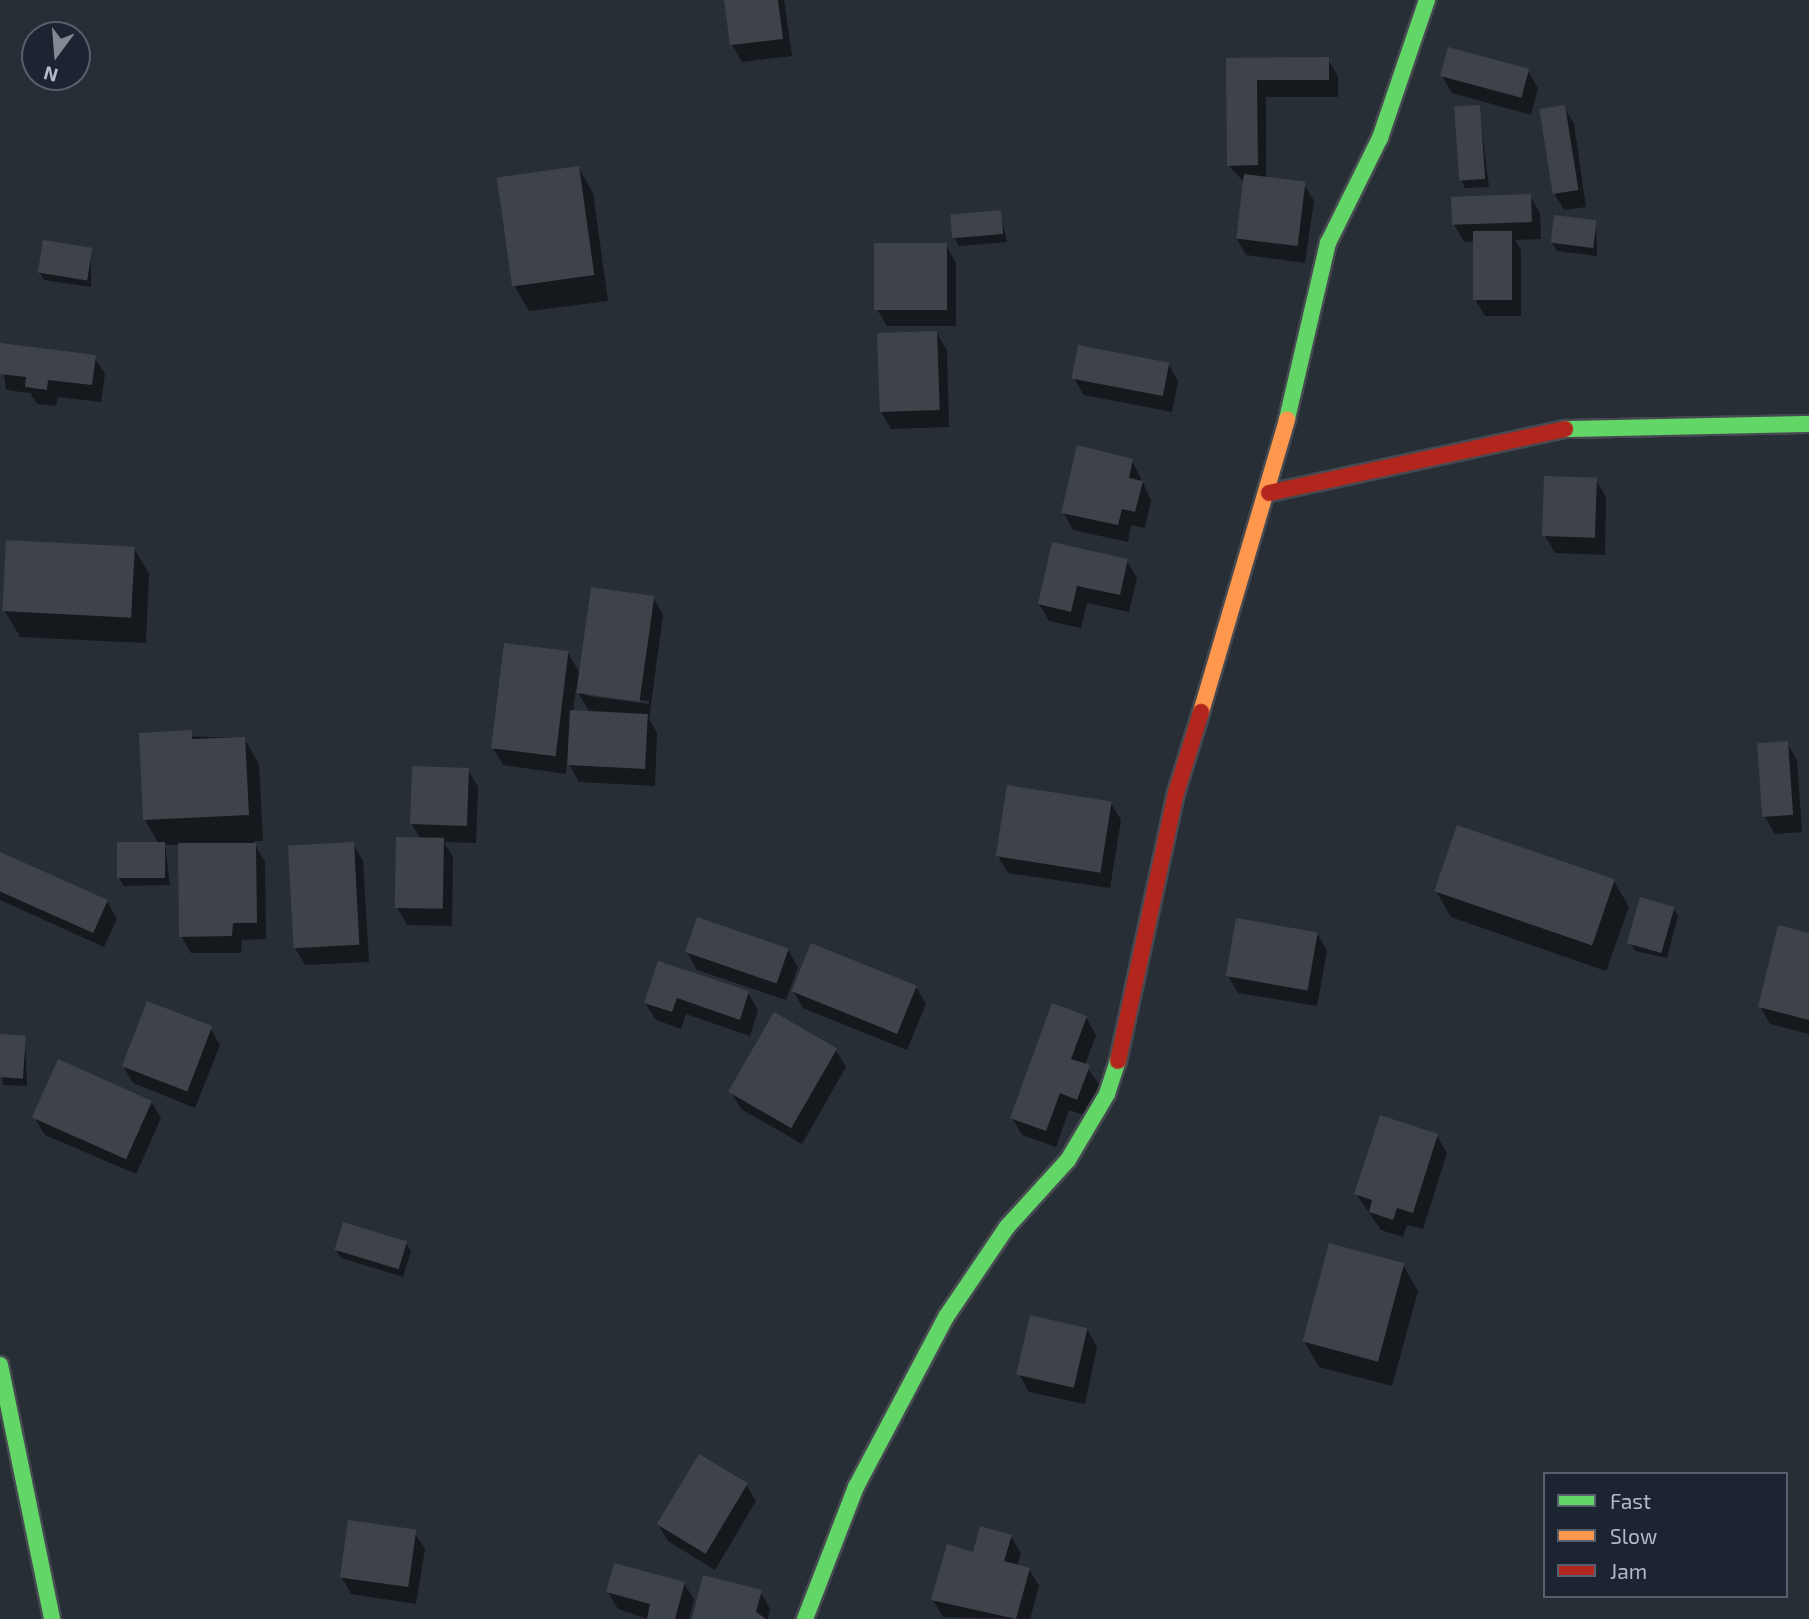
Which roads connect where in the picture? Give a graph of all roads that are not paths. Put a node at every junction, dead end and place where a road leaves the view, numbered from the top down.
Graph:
1 (1427, 0) edge
2 (1809, 424) edge
3 (1269, 493) junction
4 (0, 1365) edge
5 (52, 1619) edge
6 (805, 1619) edge

1 - 3 street
2 - 3 street
3 - 6 street
4 - 5 street

